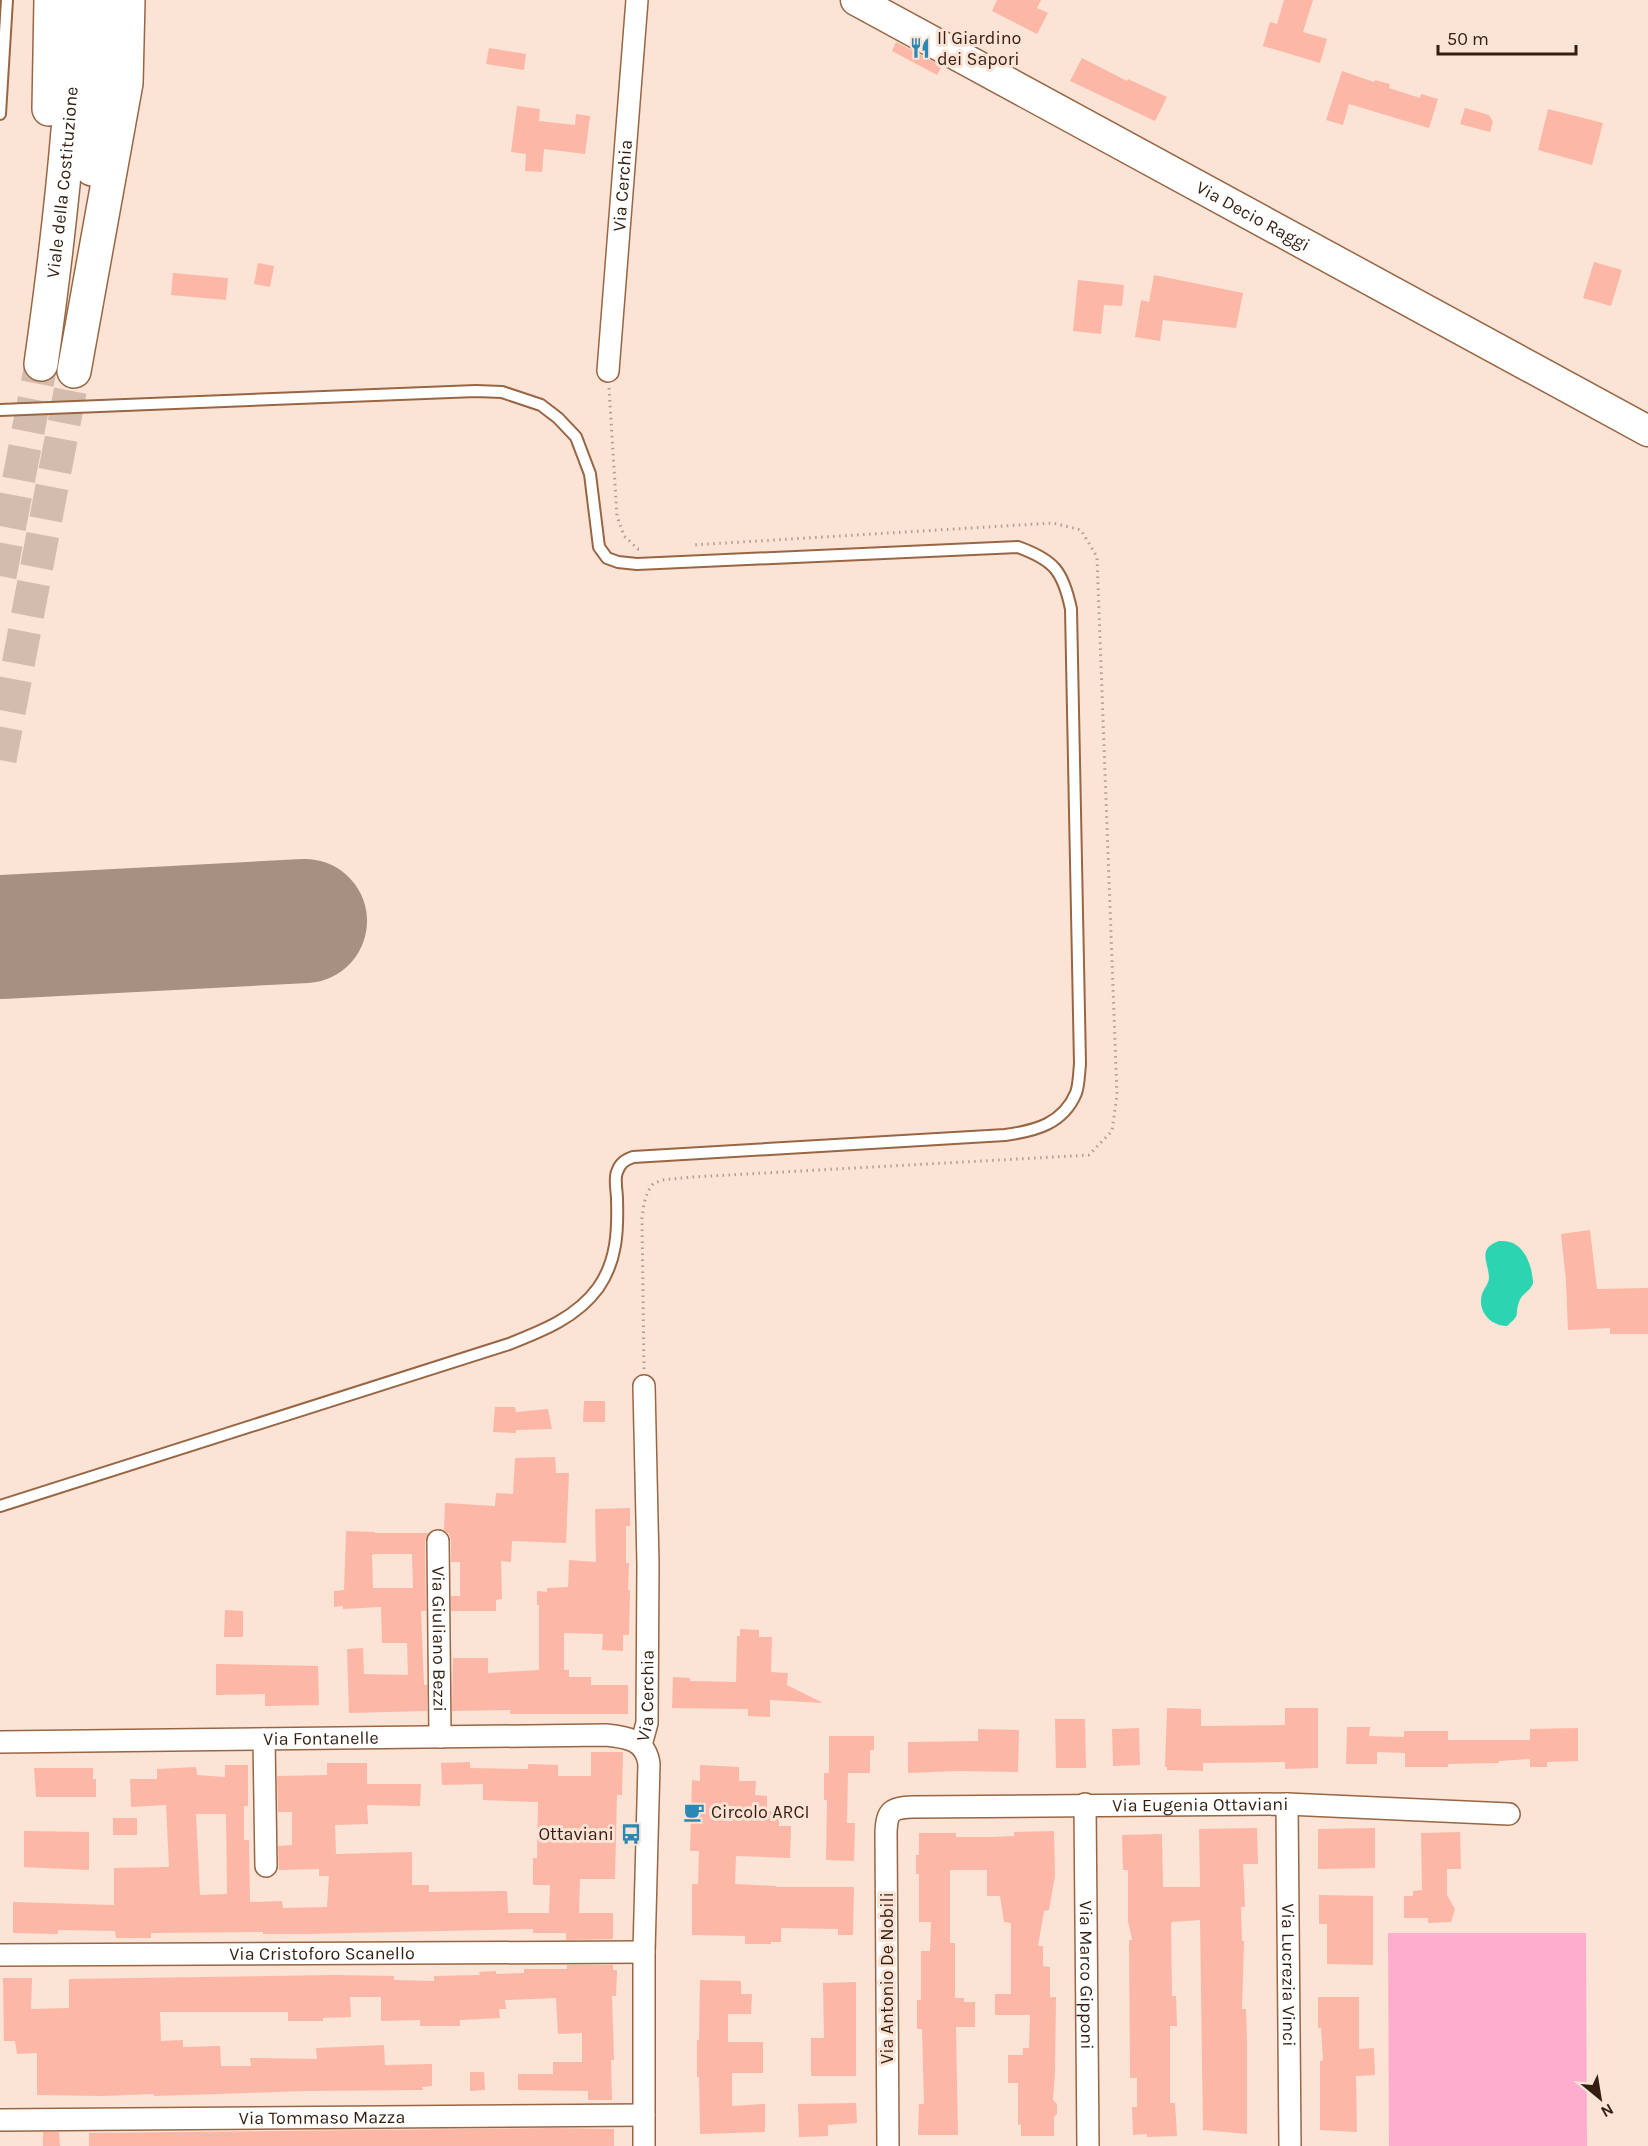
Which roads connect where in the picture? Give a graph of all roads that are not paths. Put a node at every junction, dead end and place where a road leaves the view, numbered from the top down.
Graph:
1 (7, 0) edge
2 (51, 0) edge
3 (76, 0) edge
4 (102, 0) edge
5 (128, 0) edge
6 (637, 0) edge
7 (856, 0) edge
8 (0, 114) edge
9 (46, 328) junction
10 (80, 339) junction
11 (41, 364) tunnel mouth
12 (74, 371) tunnel mouth
13 (608, 371) road end
14 (0, 410) edge
15 (1648, 431) edge
16 (644, 1386) road end
17 (0, 1506) edge
18 (438, 1541) dead end
19 (440, 1737) junction
20 (264, 1739) junction
21 (0, 1742) edge
22 (641, 1744) junction
23 (1085, 1804) junction
24 (1287, 1804) junction
25 (892, 1811) joint
26 (1509, 1814) dead end
27 (266, 1866) dead end
28 (644, 1953) junction
29 (0, 1955) edge
30 (644, 2115) junction
31 (0, 2120) edge
32 (644, 2146) edge
33 (888, 2146) edge
34 (1088, 2146) edge
35 (1290, 2146) edge

1 - 8 lane
2 - 9 highway
3 - 9 highway, Viale della Costituzione
4 - 10 highway, Viale della Costituzione
5 - 10 highway
6 - 13 street, Via Cerchia
7 - 15 main road, Via Decio Raggi
9 - 11 highway, Viale della Costituzione
10 - 12 highway
14 - 17 lane
16 - 22 street, Via Cerchia
18 - 19 street, Via Giuliano Bezzi
19 - 20 street, Via Fontanelle
19 - 22 street, Via Fontanelle
20 - 21 street, Via Fontanelle
20 - 27 street
22 - 28 street, Via Cerchia
23 - 24 street, Via Eugenia Ottaviani
23 - 25 street, Via Eugenia Ottaviani
23 - 34 street, Via Marco Gipponi
24 - 26 street, Via Eugenia Ottaviani
24 - 35 street, Via Lucrezia Vinci
25 - 33 street, Via Antonio De Nobili
28 - 29 street, Via Cristoforo Scanello
28 - 30 street, Via Cerchia
30 - 31 street, Via Tommaso Mazza
30 - 32 street, Via Cerchia

